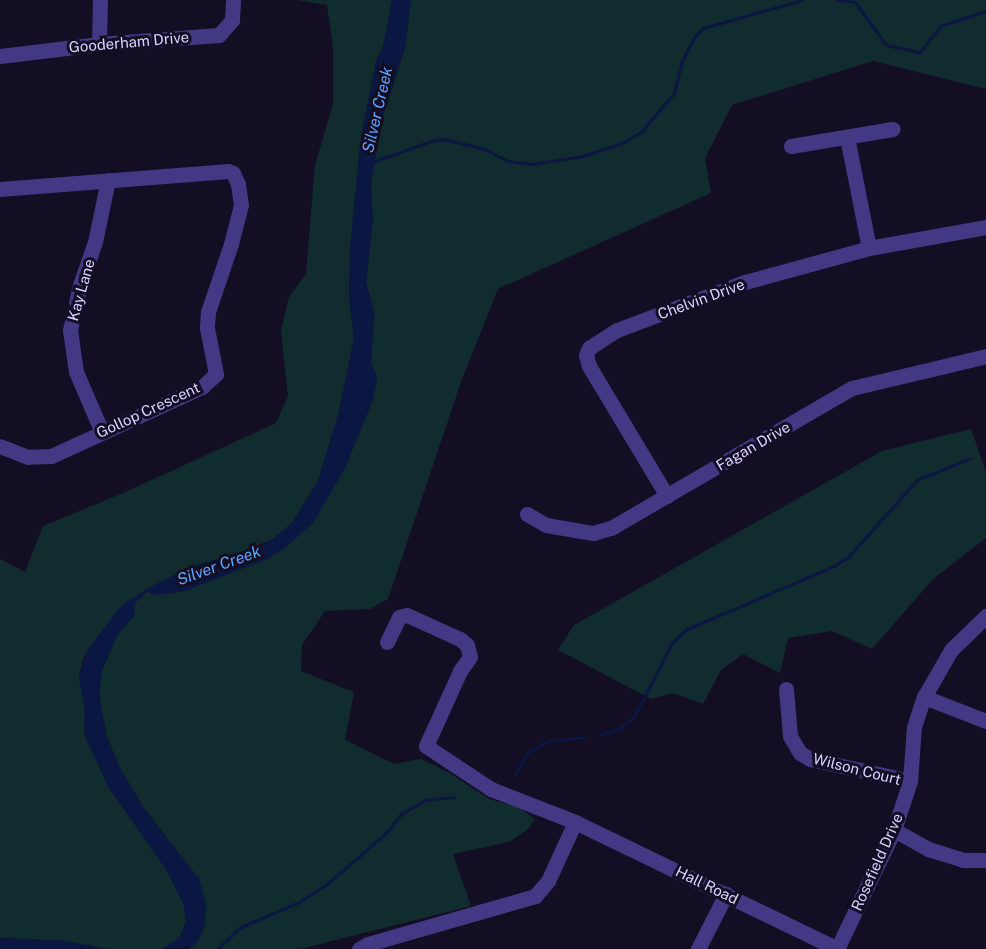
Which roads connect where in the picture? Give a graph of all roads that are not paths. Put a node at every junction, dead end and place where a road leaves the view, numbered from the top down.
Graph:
1 (100, 0) edge
2 (232, 0) edge
3 (99, 44) junction
4 (0, 56) edge
5 (893, 129) dead end
6 (848, 137) junction
7 (791, 146) dead end
8 (108, 180) junction
9 (0, 189) edge
10 (986, 227) edge
11 (869, 248) junction
12 (986, 356) edge
13 (102, 432) junction
14 (0, 446) edge
15 (667, 496) junction
16 (527, 514) dead end
17 (986, 616) edge
18 (387, 642) dead end
19 (786, 689) dead end
20 (924, 697) junction
21 (986, 721) edge
22 (910, 782) junction
23 (575, 822) junction
24 (894, 831) junction
25 (986, 860) edge
26 (726, 894) junction
27 (359, 949) edge
28 (698, 949) edge
29 (838, 949) edge

1 - 3 street
2 - 3 street, Gooderham Drive
3 - 4 street, Gooderham Drive
5 - 6 street
6 - 7 street
6 - 11 street
8 - 9 street, Gollop Crescent
8 - 13 street, Kay Lane
8 - 13 street, Gollop Crescent
10 - 11 street, Chelvin Drive
11 - 15 street, Chelvin Drive
12 - 15 street, Fagan Drive
13 - 14 street, Gollop Crescent
15 - 16 street, Fagan Drive
17 - 20 street, Rosefield Drive
18 - 23 street, Hall Road
19 - 22 street, Wilson Court
20 - 21 street
20 - 22 street, Rosefield Drive
22 - 24 street, Rosefield Drive
23 - 26 street, Hall Road
23 - 27 street
24 - 25 street
24 - 29 street, Rosefield Drive
26 - 28 street
26 - 29 street, Hall Road

